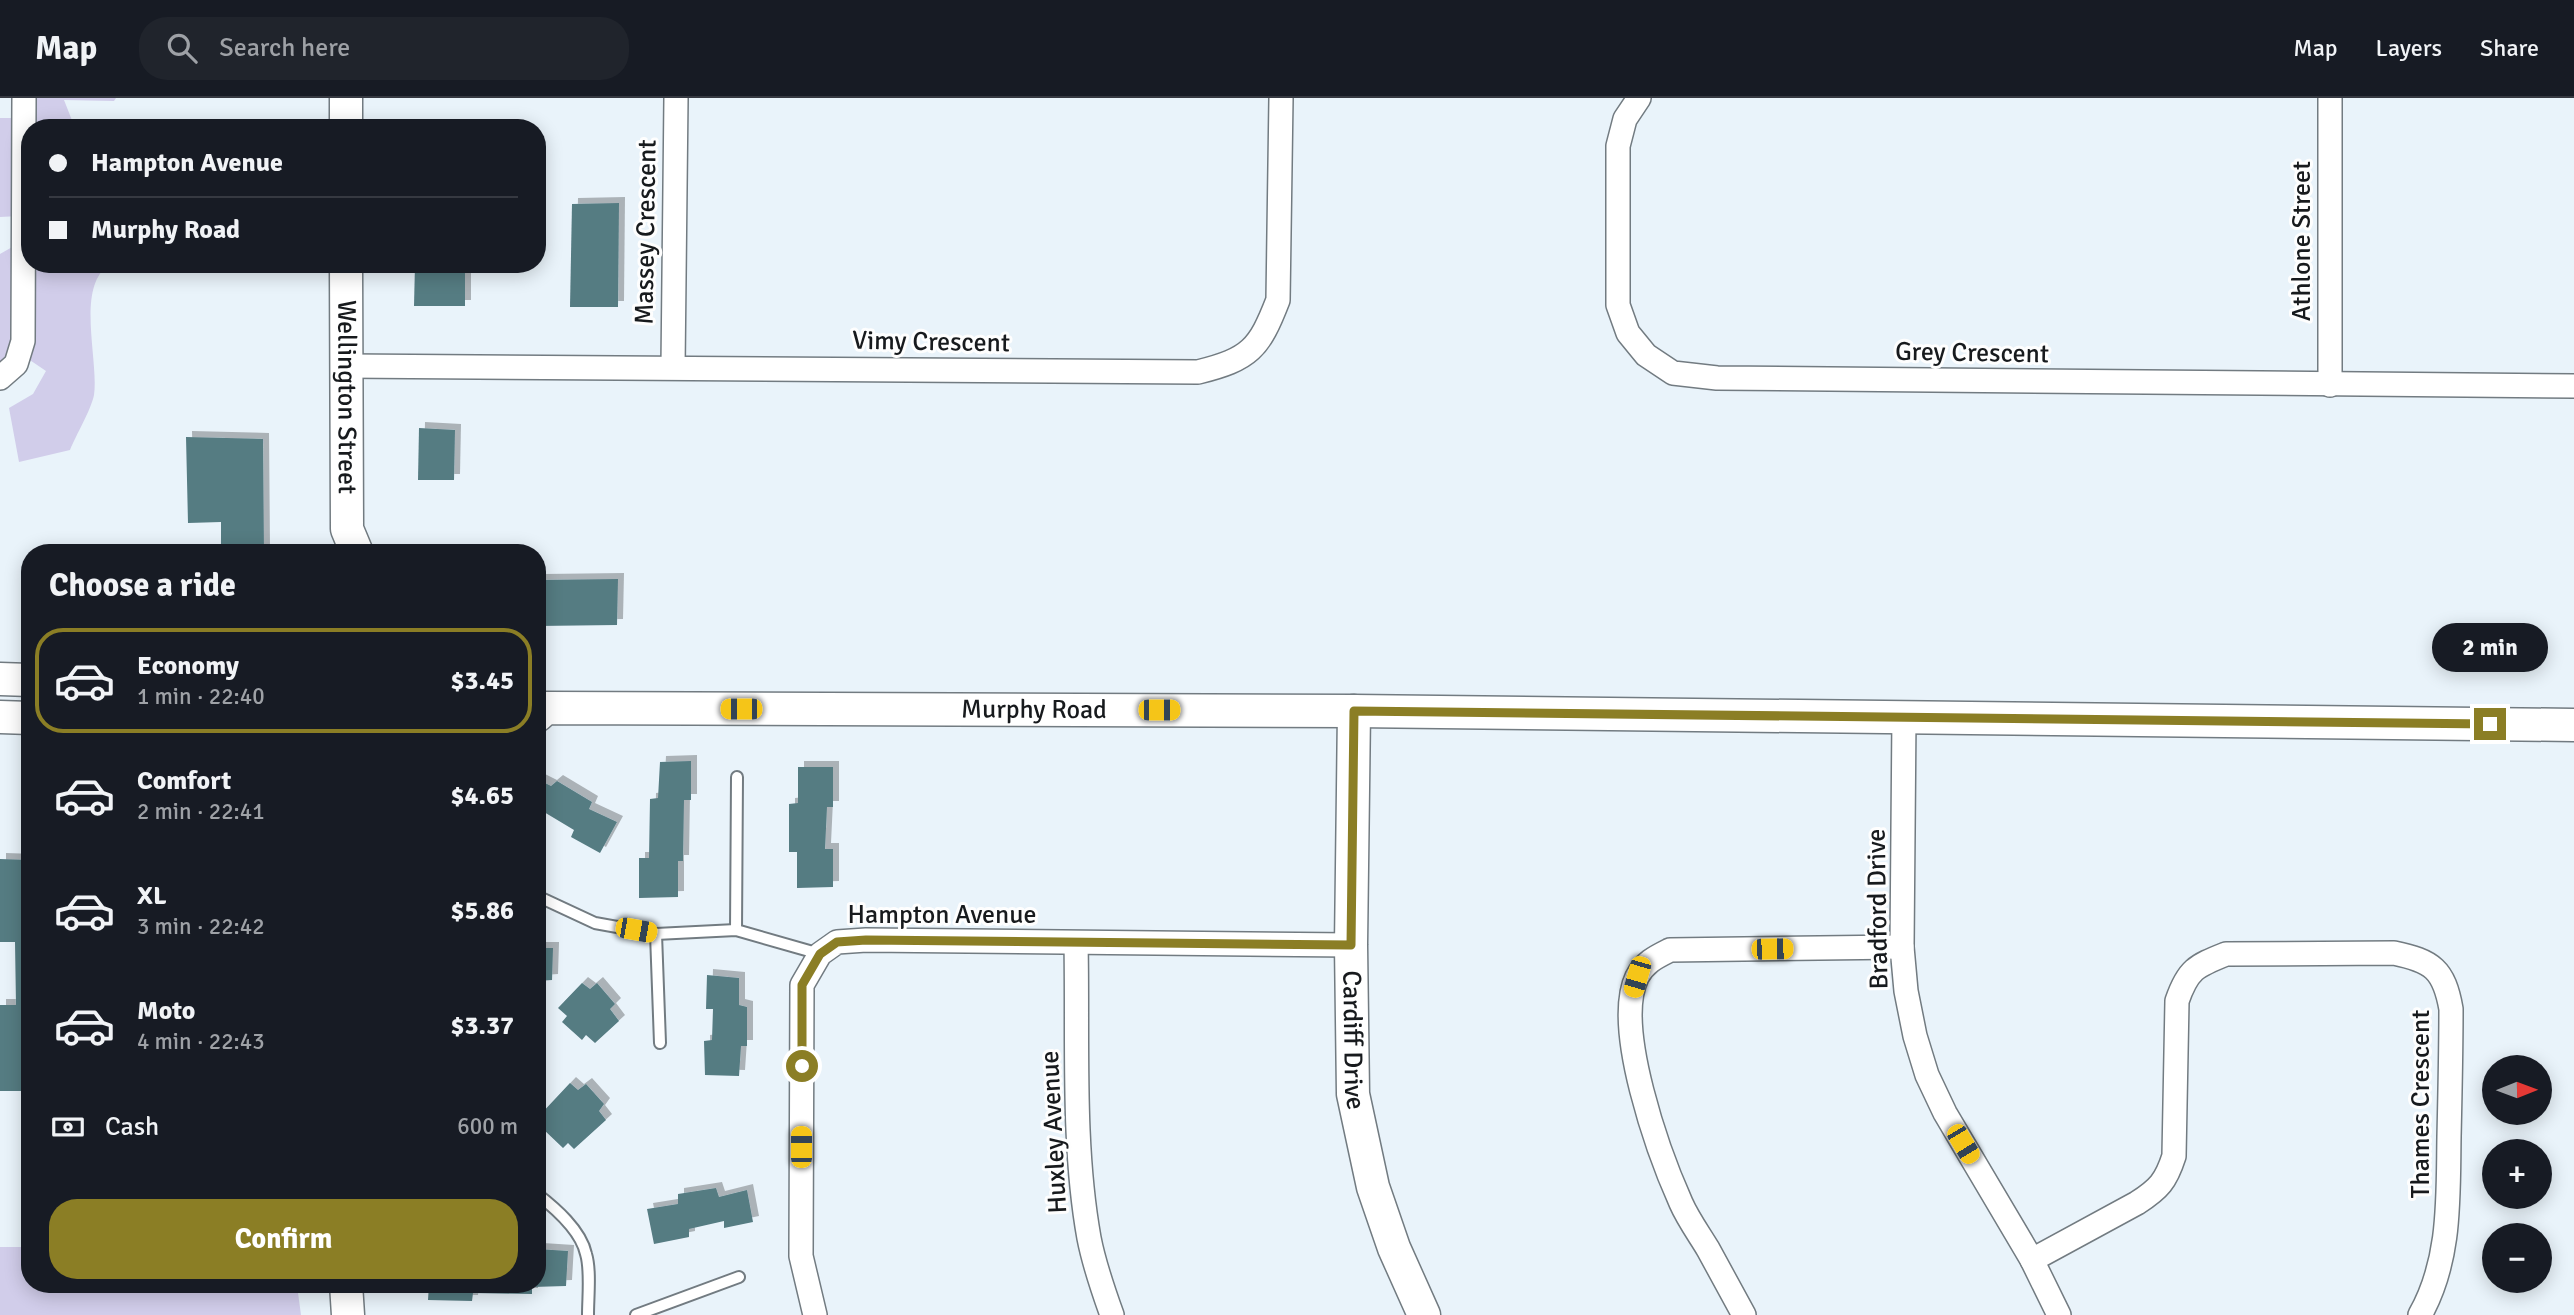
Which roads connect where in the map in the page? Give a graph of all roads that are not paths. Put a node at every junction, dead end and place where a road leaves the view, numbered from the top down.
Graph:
1 (24, 98) edge
2 (346, 98) edge
3 (676, 98) edge
4 (1281, 98) edge
5 (1639, 98) edge
6 (2330, 98) edge
7 (24, 119) edge
8 (346, 119) edge
9 (23, 273) edge
10 (346, 273) edge
11 (346, 366) junction
12 (673, 367) junction
13 (0, 377) edge
14 (2330, 385) junction
15 (2574, 386) edge
16 (352, 541) edge
17 (0, 679) edge
18 (21, 680) edge
19 (546, 707) edge
20 (1354, 711) junction
21 (1904, 716) junction
22 (0, 717) edge
23 (21, 718) edge
24 (2574, 725) edge
25 (737, 776) dead end
26 (546, 899) edge
27 (736, 930) junction
28 (656, 934) junction
29 (1076, 943) junction
30 (1351, 945) junction
31 (1902, 947) junction
32 (820, 954) junction
33 (660, 1043) dead end
34 (546, 1200) edge
35 (2032, 1261) junction
36 (739, 1277) dead end
37 (347, 1293) edge
38 (348, 1315) edge
39 (588, 1315) edge
40 (636, 1315) edge
41 (814, 1315) edge
42 (1112, 1315) edge
43 (1424, 1315) edge
44 (1744, 1315) edge
45 (2059, 1315) edge
46 (2420, 1315) edge

1 - 7 street
2 - 8 street
3 - 12 street, Massey Crescent
4 - 12 street, Vimy Crescent
5 - 14 street, Grey Crescent
6 - 14 street, Athlone Street
9 - 13 street
10 - 11 street, Wellington Street
11 - 12 street, Vimy Crescent
11 - 16 street, Wellington Street
14 - 15 street, Grey Crescent
17 - 18 street
19 - 20 street, Murphy Road
20 - 21 street, Murphy Road
20 - 30 street, Cardiff Drive
21 - 24 street, Murphy Road
21 - 31 street, Bradford Drive
22 - 23 street
25 - 27 lane
26 - 28 lane
27 - 28 lane
27 - 32 lane
28 - 33 lane
29 - 30 street, Hampton Avenue
29 - 32 street, Hampton Avenue
29 - 42 street, Huxley Avenue
30 - 43 street, Cardiff Drive
31 - 35 street, Bradford Drive
31 - 44 street
32 - 41 street, Hampton Avenue
34 - 39 lane
35 - 45 street, Bradford Drive
35 - 46 street, Thames Crescent
36 - 40 lane
37 - 38 street

